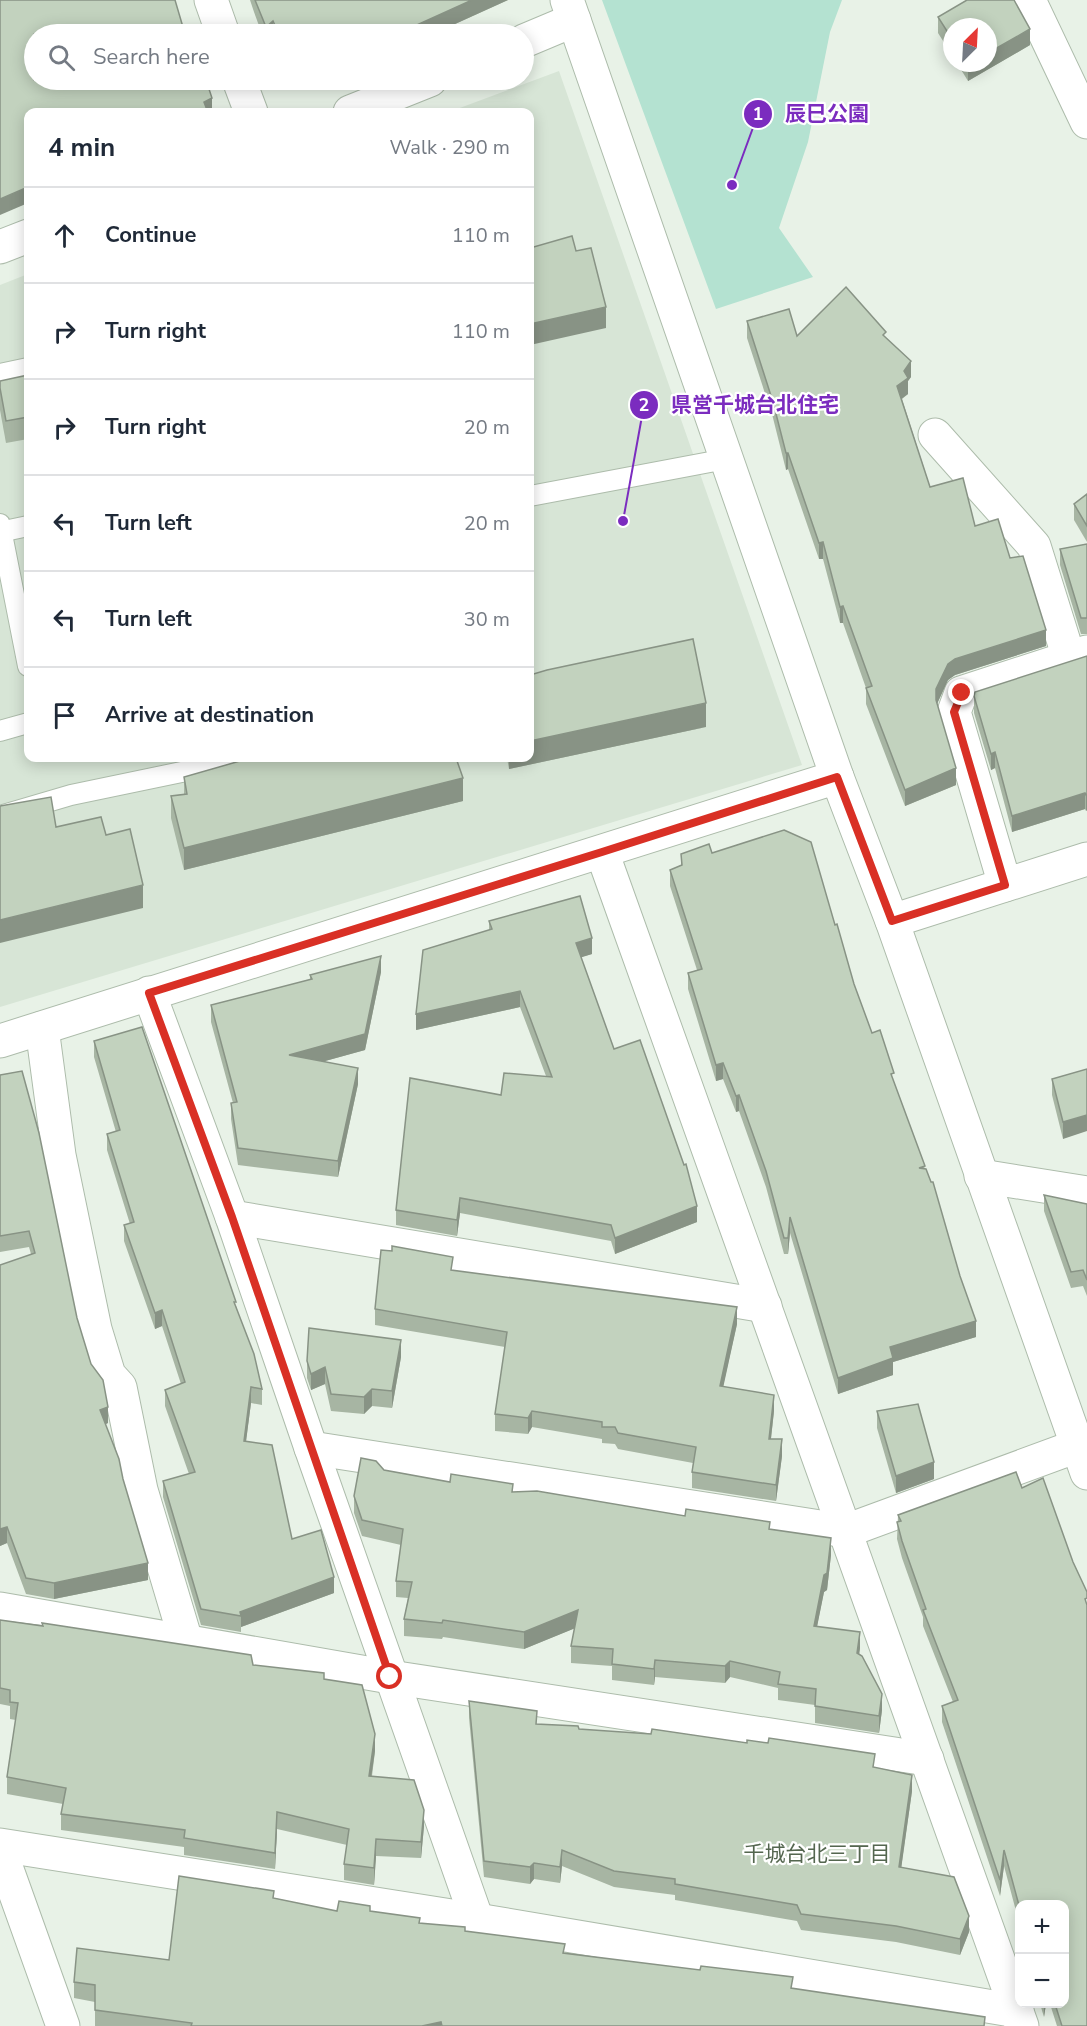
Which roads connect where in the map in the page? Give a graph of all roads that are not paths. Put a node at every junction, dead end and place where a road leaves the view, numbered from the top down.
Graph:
1 (211, 0) edge
2 (1029, 0) edge
3 (570, 10) edge
4 (219, 24) edge
5 (534, 34) edge
6 (243, 90) edge
7 (405, 90) edge
8 (250, 108) edge
9 (360, 108) edge
10 (1087, 122) edge
11 (24, 238) edge
12 (0, 247) edge
13 (24, 369) edge
14 (0, 374) edge
15 (935, 435) dead end
16 (726, 459) junction
17 (534, 495) edge
18 (24, 526) edge
19 (1, 529) edge
20 (8, 609) edge
21 (24, 655) edge
22 (1078, 655) edge
23 (24, 724) edge
24 (0, 731) edge
25 (230, 762) edge
26 (837, 777) junction
27 (0, 816) edge
28 (602, 852) junction
29 (1087, 859) edge
30 (1005, 885) junction
31 (892, 921) junction
32 (149, 993) junction
33 (42, 1028) junction
34 (0, 1041) edge
35 (981, 1176) junction
36 (1087, 1193) edge
37 (232, 1217) junction
38 (765, 1306) junction
39 (311, 1449) junction
40 (1082, 1460) edge
41 (846, 1531) junction
42 (0, 1609) edge
43 (186, 1641) junction
44 (390, 1677) junction
45 (927, 1760) junction
46 (0, 1845) edge
47 (0, 1850) edge
48 (477, 1920) junction
49 (1020, 2019) edge
50 (63, 2026) edge

1 - 4 street
2 - 10 street
3 - 5 street
3 - 16 street
6 - 8 street
7 - 9 street
11 - 12 street
13 - 14 lane
15 - 22 street
16 - 17 lane
16 - 26 street
18 - 19 lane
19 - 20 lane
20 - 21 lane
22 - 30 street
23 - 24 lane
25 - 27 lane
26 - 28 street
26 - 31 street
28 - 32 street
28 - 38 street
29 - 30 street
30 - 31 street
31 - 35 street
32 - 33 street
32 - 37 street
33 - 34 street
33 - 43 street
35 - 36 street
35 - 40 street
37 - 38 street
37 - 39 street
38 - 41 street
39 - 41 street
39 - 44 street
40 - 41 street
41 - 45 street
42 - 43 street
43 - 44 street
44 - 45 street
44 - 48 street
45 - 49 street
46 - 48 street
47 - 50 street
48 - 49 street

